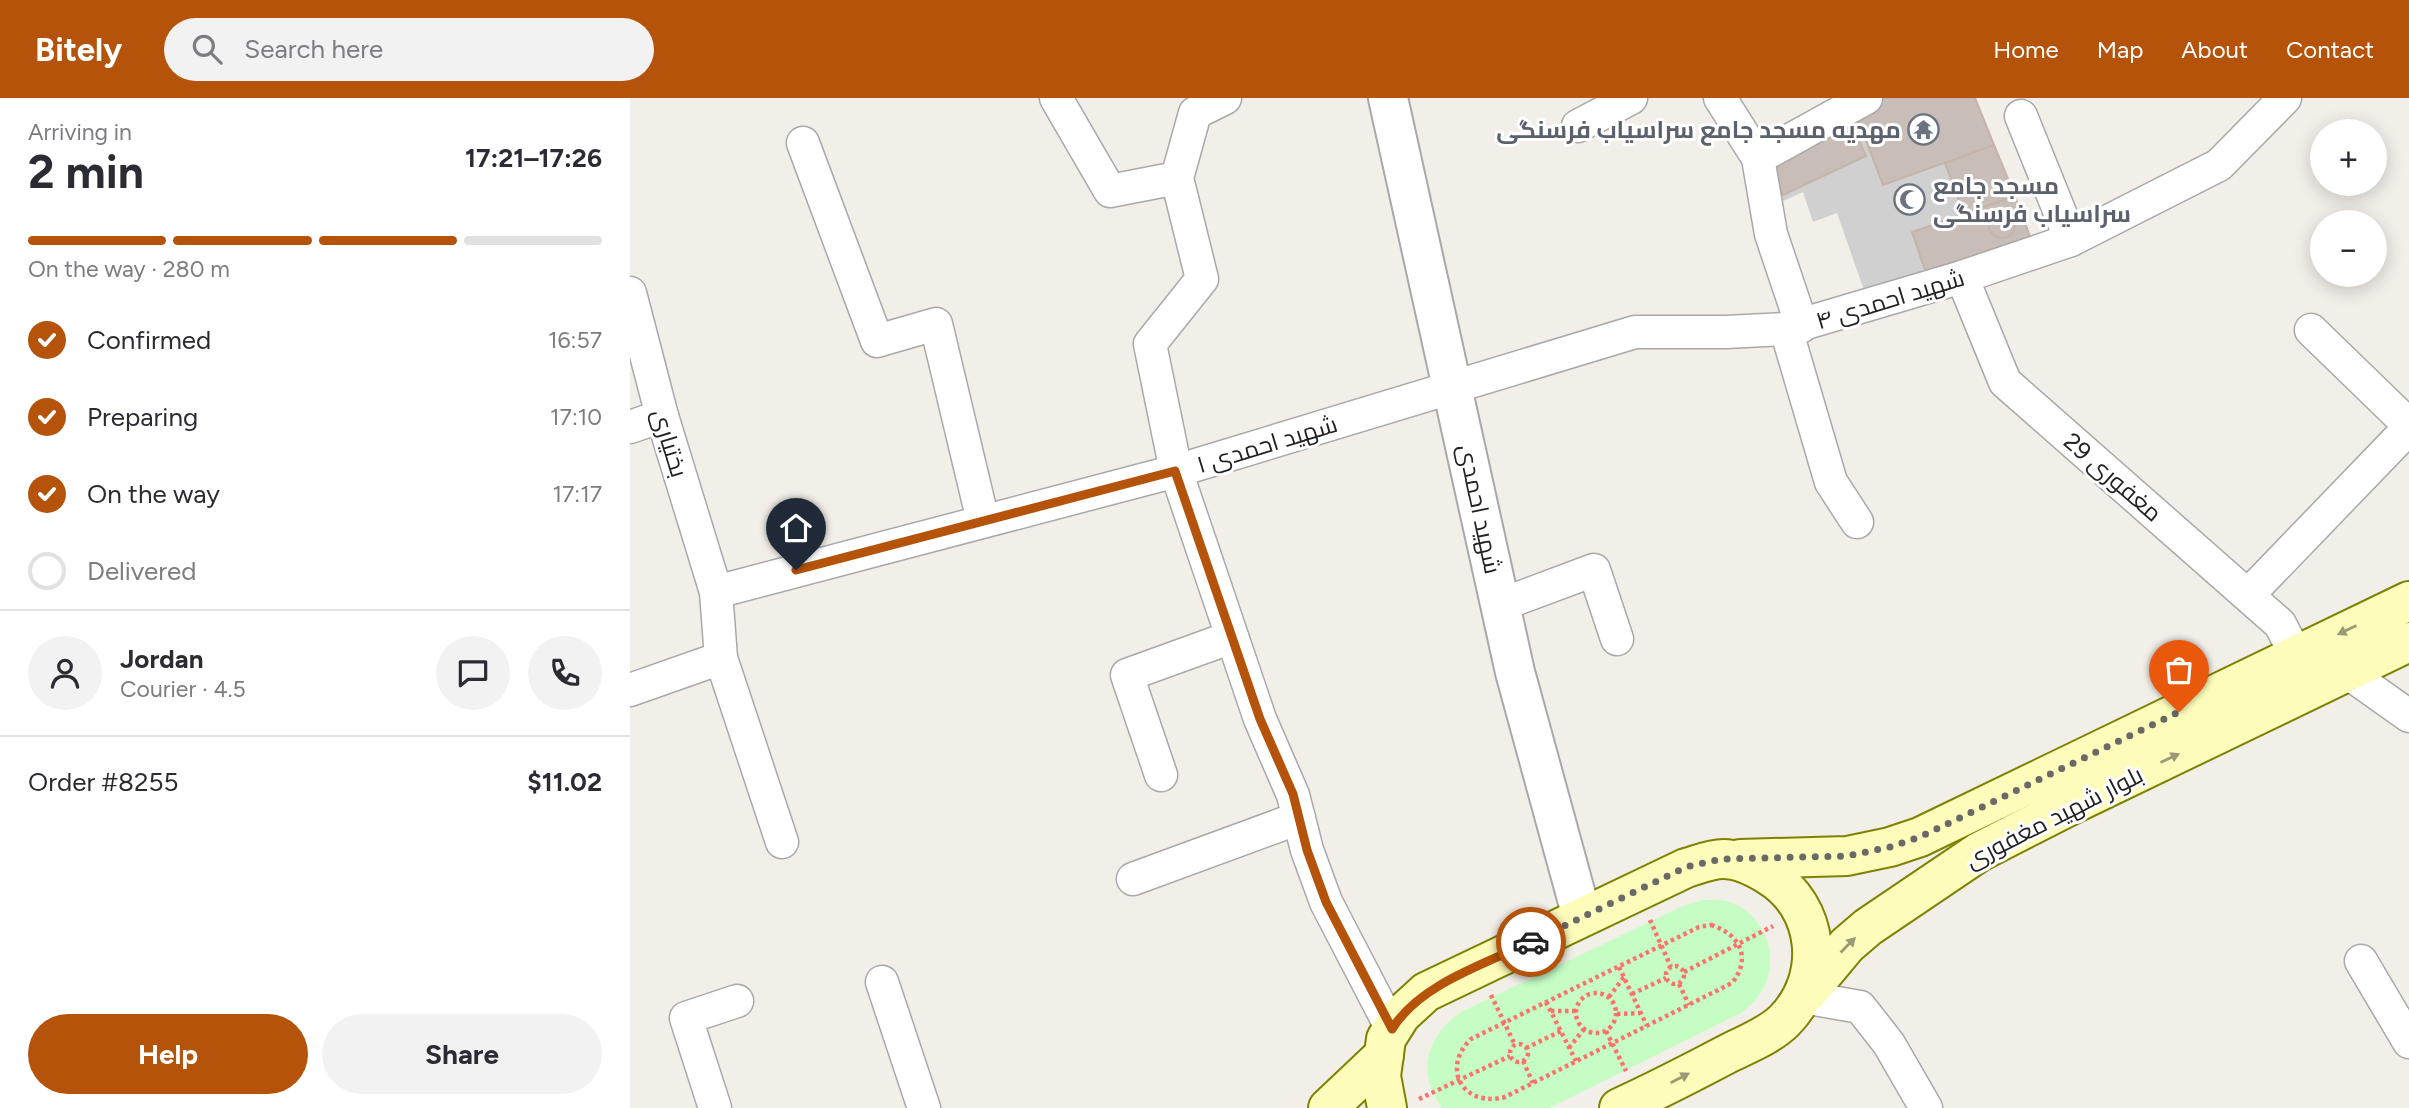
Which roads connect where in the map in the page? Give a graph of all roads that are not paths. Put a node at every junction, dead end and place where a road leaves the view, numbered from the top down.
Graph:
1 (1056, 98) edge
2 (1225, 98) edge
3 (1388, 98) edge
4 (1631, 98) edge
5 (1720, 98) edge
6 (1866, 98) edge
7 (2285, 98) edge
8 (2021, 116) dead end
9 (1578, 127) dead end
10 (803, 143) dead end
11 (1758, 158) junction
12 (1177, 178) junction
13 (2071, 240) junction
14 (1962, 277) junction
15 (630, 293) edge
16 (1794, 328) junction
17 (2311, 330) dead end
18 (1453, 388) junction
19 (2405, 414) edge
20 (662, 416) junction
21 (630, 427) edge
22 (1175, 471) junction
23 (983, 521) junction
24 (1857, 522) dead end
25 (716, 592) junction
26 (2248, 595) junction
27 (2409, 601) edge
28 (1500, 605) junction
29 (1232, 637) junction
30 (1617, 639) dead end
31 (2409, 642) edge
32 (2296, 655) junction
33 (721, 658) junction
34 (2347, 673) junction
35 (630, 690) edge
36 (2409, 716) edge
37 (1161, 775) dead end
38 (1299, 818) junction
39 (782, 842) dead end
40 (1722, 859) junction
41 (1133, 879) dead end
42 (1582, 917) junction
43 (2361, 961) dead end
44 (881, 982) dead end
45 (1803, 997) junction
46 (737, 1001) dead end
47 (1388, 1042) junction
48 (2409, 1042) edge
49 (715, 1108) edge
50 (924, 1108) edge
51 (1328, 1108) edge
52 (1387, 1108) edge
53 (1620, 1108) edge
54 (1926, 1108) edge

1 - 12 street
2 - 12 street
3 - 18 street, شهید احمدی
4 - 9 street
5 - 11 street
6 - 11 street
7 - 13 street, شهید احمدی ۴
8 - 13 street
10 - 23 street
11 - 16 street
12 - 22 street
13 - 14 street, شهید احمدی ۴
14 - 16 street, شهید احمدی ۴
14 - 26 street, مغفوری 29
15 - 20 street, بختیاری
16 - 18 street, شهید احمدی ۴
16 - 24 street
17 - 19 street
18 - 22 street, شهید احمدی ۱
18 - 28 street, شهید احمدی
19 - 26 street
20 - 21 street
20 - 25 street, بختیاری
22 - 23 street, شهید احمدی ۱
22 - 29 street
23 - 25 street, شهید احمدی ۱
25 - 33 street, بختیاری
26 - 32 street, مغفوری 29
27 -> 32 main road, بلوار شهید مغفوری
28 - 30 street
28 - 42 street, شهید احمدی
29 - 37 street
29 - 38 street
31 - 34 main road, بلوار شهید مغفوری
32 - 40 main road, بلوار شهید مغفوری
33 - 35 street
33 - 39 street, بختیاری
34 - 36 street
45 -> 34 main road, بلوار شهید مغفوری
38 - 41 street
38 - 47 street
40 - 42 main road, بلوار شهید مغفوری
40 - 45 main road
42 - 47 main road, بلوار شهید مغفوری
43 - 48 street
44 - 50 street
53 -> 45 main road, بلوار شهید مغفوری
45 - 54 street
46 - 49 street
47 - 51 main road, بلوار شهید مغفوری
47 - 52 main road

